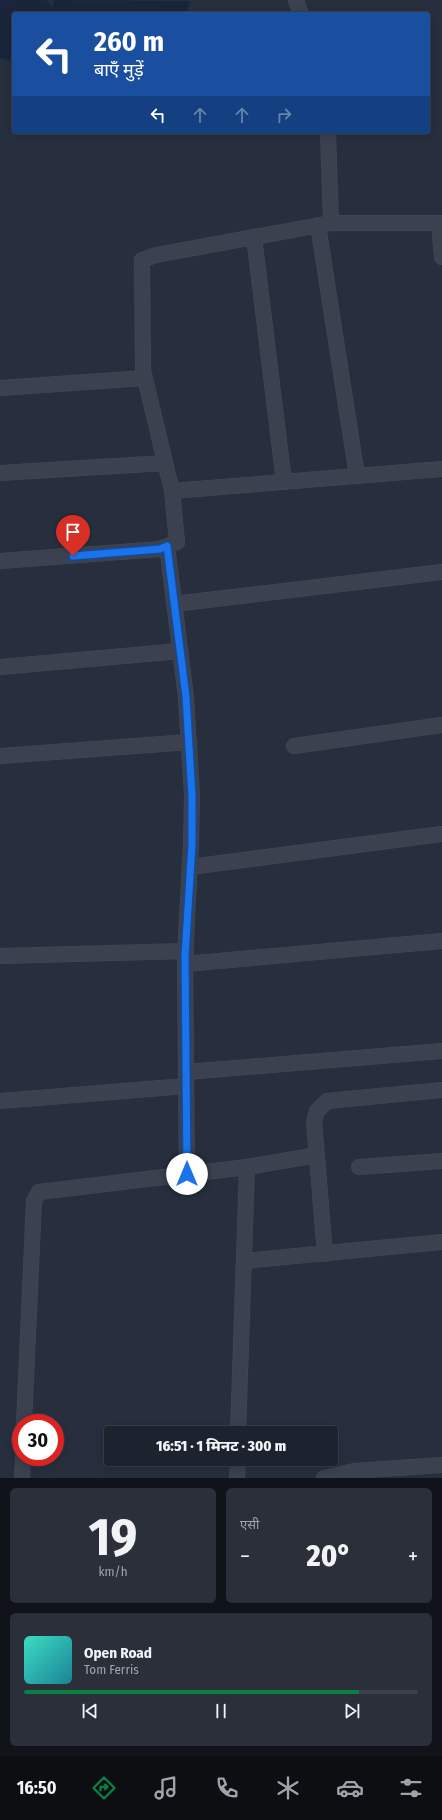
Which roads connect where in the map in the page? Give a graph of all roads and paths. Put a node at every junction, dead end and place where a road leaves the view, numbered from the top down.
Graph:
1 (296, 0) edge
2 (300, 12) edge
3 (328, 134) edge
4 (440, 223) edge
5 (324, 224) junction
6 (254, 237) junction
7 (442, 257) edge
8 (145, 378) junction
9 (0, 388) edge
10 (165, 463) junction
11 (442, 469) edge
12 (0, 473) edge
13 (358, 476) junction
14 (284, 482) junction
15 (172, 491) junction
16 (167, 546) junction
17 (0, 561) edge
18 (442, 572) edge
19 (174, 604) junction
20 (180, 651) junction
21 (0, 666) edge
22 (442, 725) edge
23 (190, 742) junction
24 (294, 746) dead end
25 (0, 756) edge
26 (442, 834) edge
27 (190, 867) junction
28 (442, 941) edge
29 (0, 956) edge
30 (186, 957) junction
31 (442, 1051) edge
32 (186, 1079) junction
33 (442, 1090) edge
34 (0, 1101) edge
35 (317, 1155) junction
36 (442, 1161) edge
37 (248, 1167) junction
38 (359, 1168) dead end
39 (187, 1174) junction
40 (442, 1242) edge
41 (325, 1254) junction
42 (244, 1261) junction
43 (24, 1414) edge
44 (238, 1426) edge
45 (442, 1465) edge
46 (23, 1466) edge
47 (238, 1466) edge
48 (22, 1478) edge
49 (237, 1478) edge
50 (324, 1478) edge

1 - 2 street
3 - 5 street
4 - 5 street
4 - 7 street
5 - 6 street
5 - 13 street
6 - 8 street
6 - 14 street
8 - 9 street
8 - 10 street
10 - 12 street
10 - 15 street
11 - 13 street
13 - 14 street
14 - 15 street
15 - 16 street
16 - 17 street
16 - 19 street
18 - 19 street
19 - 20 street
20 - 21 street
20 - 23 street
22 - 24 street
23 - 25 street
23 - 27 street
26 - 27 street
27 - 30 street
28 - 30 street
29 - 30 street
30 - 32 street
31 - 32 street
32 - 34 street
32 - 39 street
33 - 35 street
35 - 37 street
35 - 41 street
36 - 38 street
37 - 39 street
37 - 42 street
39 - 43 street
40 - 41 street
41 - 42 street
42 - 44 street
45 - 50 street
46 - 48 street
47 - 49 street

